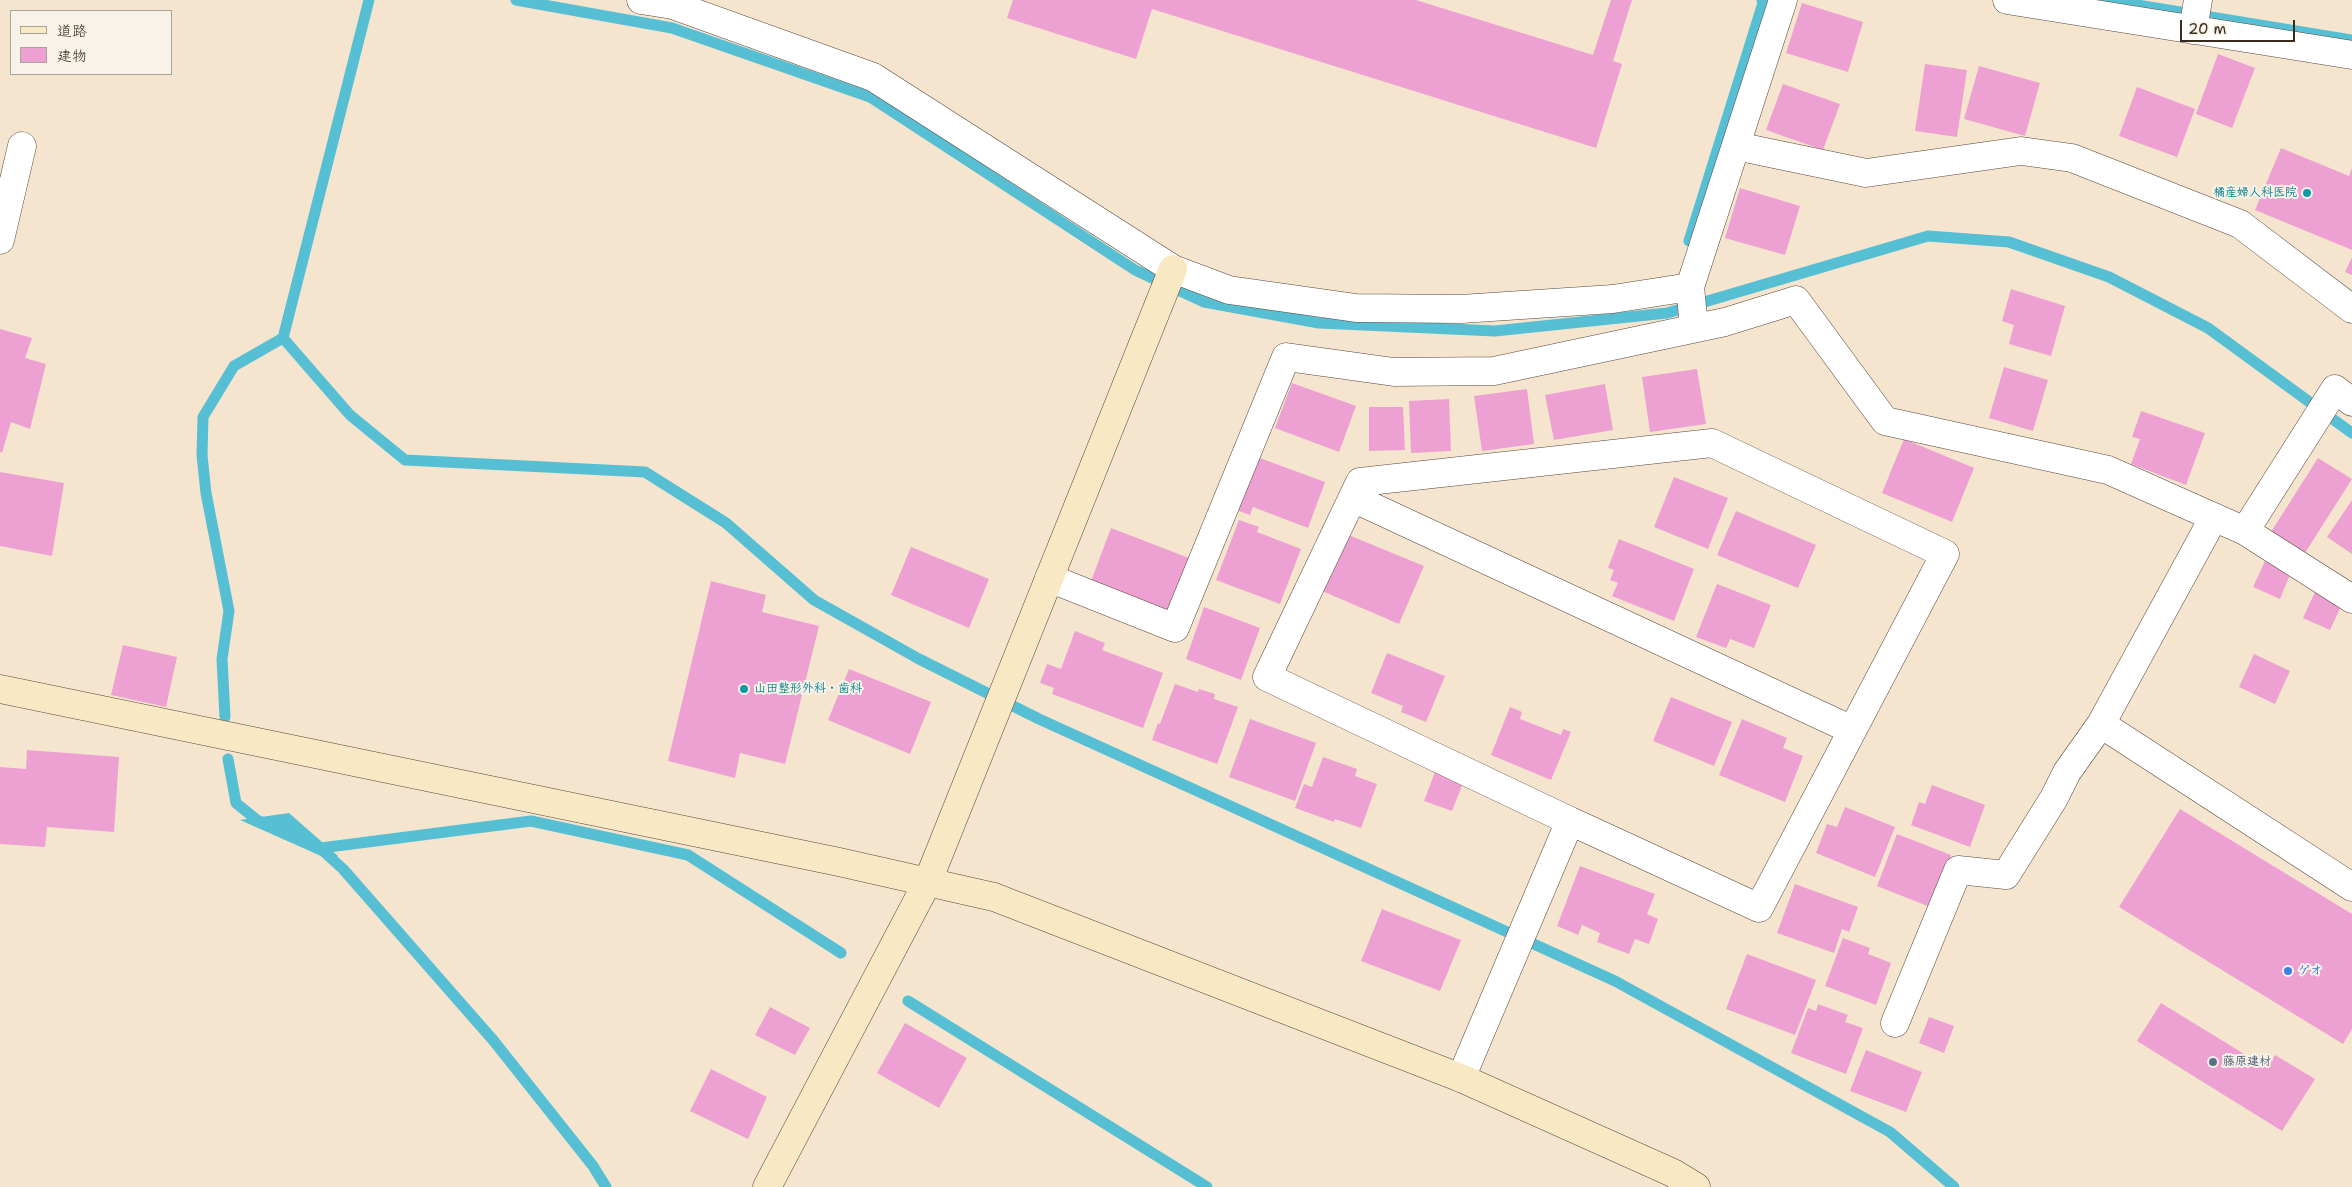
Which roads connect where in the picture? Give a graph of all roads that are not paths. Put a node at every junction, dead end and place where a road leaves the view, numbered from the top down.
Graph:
1 (641, 0) edge
2 (1783, 0) edge
3 (2007, 0) edge
4 (2195, 15) edge
5 (2352, 55) edge
6 (22, 146) dead end
7 (1736, 146) junction
8 (0, 240) edge
9 (1171, 273) junction
10 (1692, 307) junction
11 (2352, 309) edge
12 (2339, 402) edge
13 (1353, 498) junction
14 (2214, 517) junction
15 (2245, 530) junction
16 (1049, 578) junction
17 (2352, 599) edge
18 (0, 689) edge
19 (2101, 724) junction
20 (1852, 730) junction
21 (1570, 821) junction
22 (928, 881) junction
23 (2352, 887) edge
24 (1895, 1023) dead end
25 (1462, 1078) junction
26 (767, 1187) edge
27 (1696, 1187) edge

1 - 9 street
2 - 7 street
3 - 4 street
4 - 5 street
6 - 8 street
7 - 10 street
7 - 11 street
9 - 10 street
9 - 16 street
10 - 14 street
10 - 16 street
12 - 15 street
13 - 20 street
13 - 20 street
13 - 21 street
14 - 15 street
14 - 19 street
15 - 17 street
16 - 22 street
18 - 22 street
19 - 23 street
19 - 24 street
20 - 21 street
21 - 25 street
22 - 25 street
22 - 26 street
25 - 27 street

